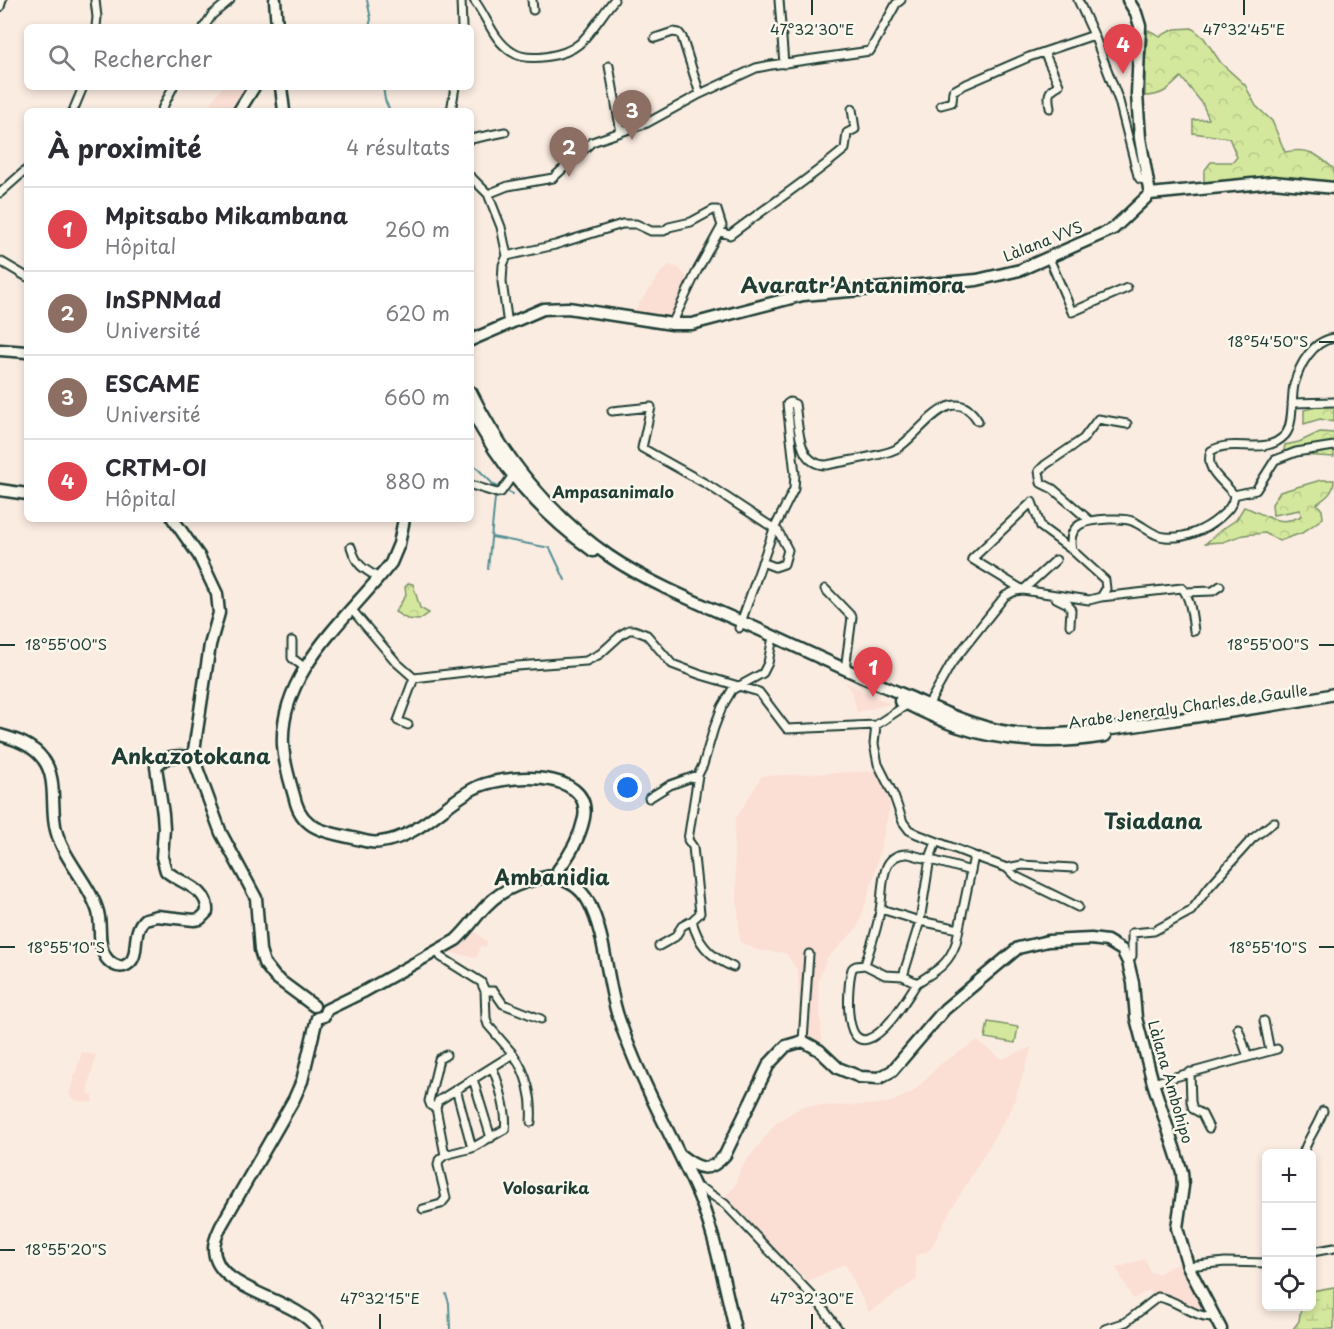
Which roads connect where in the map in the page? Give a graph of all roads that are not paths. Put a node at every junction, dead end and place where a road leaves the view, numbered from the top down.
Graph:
1 (2, 0) edge
2 (95, 0) edge
3 (230, 0) edge
4 (275, 0) edge
5 (461, 0) edge
6 (474, 0) edge
7 (532, 0) edge
8 (614, 0) edge
9 (779, 0) edge
10 (901, 0) edge
11 (1078, 0) edge
12 (1128, 0) edge
13 (0, 7) edge
14 (534, 10) dead end
15 (97, 24) edge
16 (206, 24) edge
17 (277, 24) edge
18 (462, 24) edge
19 (1094, 36) junction
20 (655, 38) dead end
21 (1044, 52) junction
22 (784, 64) junction
23 (609, 66) dead end
24 (82, 90) edge
25 (172, 90) edge
26 (252, 90) edge
27 (281, 90) edge
28 (287, 90) edge
29 (454, 90) edge
30 (700, 94) junction
31 (941, 105) dead end
32 (74, 108) edge
33 (162, 108) edge
34 (241, 108) edge
35 (284, 108) edge
36 (285, 108) edge
37 (452, 108) edge
38 (1050, 108) dead end
39 (852, 109) dead end
40 (505, 132) dead end
41 (621, 132) junction
42 (474, 138) edge
43 (24, 172) edge
44 (474, 180) edge
45 (1149, 181) junction
46 (1334, 188) edge
47 (0, 194) edge
48 (489, 194) junction
49 (1150, 194) junction
50 (720, 232) junction
51 (507, 255) junction
52 (1049, 258) junction
53 (0, 261) edge
54 (24, 275) edge
55 (1127, 288) dead end
56 (672, 324) junction
57 (508, 325) junction
58 (1334, 338) edge
59 (474, 339) edge
60 (0, 350) edge
61 (24, 352) edge
62 (474, 398) edge
63 (1334, 402) edge
64 (1292, 403) junction
65 (612, 411) dead end
66 (474, 415) edge
67 (978, 421) dead end
68 (1127, 424) dead end
69 (1334, 446) edge
70 (513, 475) junction
71 (474, 486) edge
72 (0, 490) edge
73 (24, 494) edge
74 (1234, 495) junction
75 (1089, 520) junction
76 (175, 522) edge
77 (403, 522) edge
78 (774, 529) junction
79 (351, 547) dead end
80 (1072, 550) junction
81 (1056, 561) dead end
82 (762, 562) junction
83 (379, 578) junction
84 (1220, 586) dead end
85 (825, 589) dead end
86 (1023, 590) junction
87 (1185, 592) junction
88 (1051, 596) junction
89 (1101, 597) junction
90 (352, 610) junction
91 (740, 625) junction
92 (1070, 625) dead end
93 (1194, 631) dead end
94 (292, 641) dead end
95 (772, 642) junction
96 (304, 668) junction
97 (845, 670) junction
98 (414, 678) junction
99 (740, 687) junction
100 (1334, 694) edge
101 (1334, 702) edge
102 (908, 705) junction
103 (926, 709) junction
104 (408, 725) dead end
105 (876, 725) junction
106 (0, 735) edge
107 (193, 757) junction
108 (698, 775) junction
109 (649, 798) dead end
110 (1274, 822) dead end
111 (936, 842) junction
112 (974, 856) junction
113 (930, 858) junction
114 (1007, 868) junction
115 (1073, 868) dead end
116 (970, 871) junction
117 (556, 875) junction
118 (1078, 907) dead end
119 (880, 909) junction
120 (693, 920) junction
121 (920, 921) junction
122 (959, 929) junction
123 (659, 945) dead end
124 (438, 952) junction
125 (809, 954) dead end
126 (1128, 962) junction
127 (865, 965) junction
128 (733, 967) dead end
129 (903, 976) junction
130 (917, 983) junction
131 (485, 991) junction
132 (314, 1006) junction
133 (326, 1010) junction
134 (317, 1018) junction
135 (542, 1019) dead end
136 (1264, 1021) dead end
137 (1238, 1028) dead end
138 (803, 1041) junction
139 (513, 1054) junction
140 (446, 1055) dead end
141 (1248, 1057) junction
142 (492, 1067) junction
143 (1190, 1072) junction
144 (473, 1079) junction
145 (1153, 1083) junction
146 (456, 1089) junction
147 (436, 1108) junction
148 (1323, 1111) dead end
149 (531, 1122) dead end
150 (1209, 1128) dead end
151 (491, 1138) junction
152 (472, 1148) junction
153 (1304, 1149) edge
154 (446, 1155) junction
155 (680, 1155) junction
156 (694, 1186) junction
157 (423, 1209) dead end
158 (1334, 1248) edge
159 (1316, 1251) edge
160 (1262, 1263) edge
161 (1188, 1266) junction
162 (1214, 1316) junction
163 (317, 1329) edge
164 (735, 1329) edge
165 (838, 1329) edge
166 (1105, 1329) edge
167 (1221, 1329) edge

1 - 13 street
2 - 15 street
3 - 16 street
4 - 17 street
5 - 18 street
6 - 8 street
7 - 14 street
9 - 22 street
10 - 22 street
11 - 19 street
12 - 45 street
19 - 21 street
19 - 45 street
20 - 30 street
21 - 31 street
21 - 38 street
22 - 30 street
23 - 41 street
24 - 32 street
25 - 33 street
26 - 34 street
27 - 35 street
28 - 36 street
29 - 37 street
30 - 41 street
39 - 50 street
40 - 42 street
41 - 48 street
43 - 47 street
44 - 48 street
45 - 49 street
46 - 49 street
48 - 51 street
49 - 52 street, Làlana VVS
50 - 51 street
50 - 56 street
51 - 57 street
52 - 55 street
52 - 56 street, Làlana VVS
53 - 54 street
56 - 57 street, Làlana VVS
57 - 59 street, Làlana VVS
58 - 64 street
60 - 61 street
62 - 91 street, Arabe Jeneraly Charles de Gaulle
63 - 64 street
64 - 74 street
65 - 78 street
66 - 70 street, Arabe Jeneraly Charles de Gaulle
67 - 78 street
68 - 75 street
69 - 74 street
70 - 71 street
70 - 91 street, Arabe Jeneraly Charles de Gaulle
72 - 73 street
74 - 75 street
75 - 80 street
76 - 107 street
77 - 83 street
78 - 82 street
78 - 82 street
79 - 83 street
80 - 86 street
80 - 89 street
81 - 86 street
82 - 91 street
83 - 90 street
84 - 87 street
85 - 97 street
86 - 88 street
86 - 103 street
87 - 89 street
87 - 93 street
88 - 89 street
88 - 92 street
90 - 96 street
90 - 98 street
91 - 95 street, Arabe Jeneraly Charles de Gaulle
91 - 97 street, Arabe Jeneraly Charles de Gaulle
94 - 96 street
95 - 99 street
95 - 102 street, Arabe Jeneraly Charles de Gaulle
96 - 117 street
97 - 103 street, Arabe Jeneraly Charles de Gaulle
98 - 99 street
98 - 104 street
99 - 105 street
99 - 108 street
100 - 103 street, Arabe Jeneraly Charles de Gaulle
101 - 103 street, Arabe Jeneraly Charles de Gaulle
102 - 103 street, Arabe Jeneraly Charles de Gaulle
102 - 105 street
105 - 111 street
106 - 107 street
107 - 132 street
108 - 109 street
108 - 120 street
110 - 126 street
111 - 112 street
111 - 113 street
112 - 114 street
112 - 116 street
113 - 116 street
113 - 119 street
113 - 121 street
114 - 115 street
114 - 118 street
116 - 122 street
117 - 124 street
117 - 155 street
119 - 121 street
119 - 127 street
120 - 123 street
120 - 128 street
121 - 122 street
121 - 129 street
122 - 130 street
124 - 131 street
124 - 133 street
125 - 138 street
126 - 138 street
126 - 145 street, Làlana Ambohipo
127 - 129 street
127 - 130 street
129 - 130 street
131 - 135 street
131 - 139 street
132 - 133 street
132 - 134 street
133 - 134 street
134 - 163 street
136 - 141 street
137 - 141 street
138 - 155 street
139 - 142 street
139 - 149 street
140 - 147 street
141 - 143 street
142 - 144 street
142 - 151 street
143 - 145 street
143 - 150 street
144 - 146 street
144 - 151 street
145 - 161 street, Làlana Ambohipo
146 - 147 street
146 - 152 street
147 - 154 street
148 - 153 street
151 - 152 street
152 - 154 street
154 - 157 street
155 - 156 street
156 - 164 street
156 - 165 street
158 - 159 street
160 - 161 street
161 - 162 street, Làlana Ambohipo
162 - 166 street
162 - 167 street, Làlana Ambohipo

